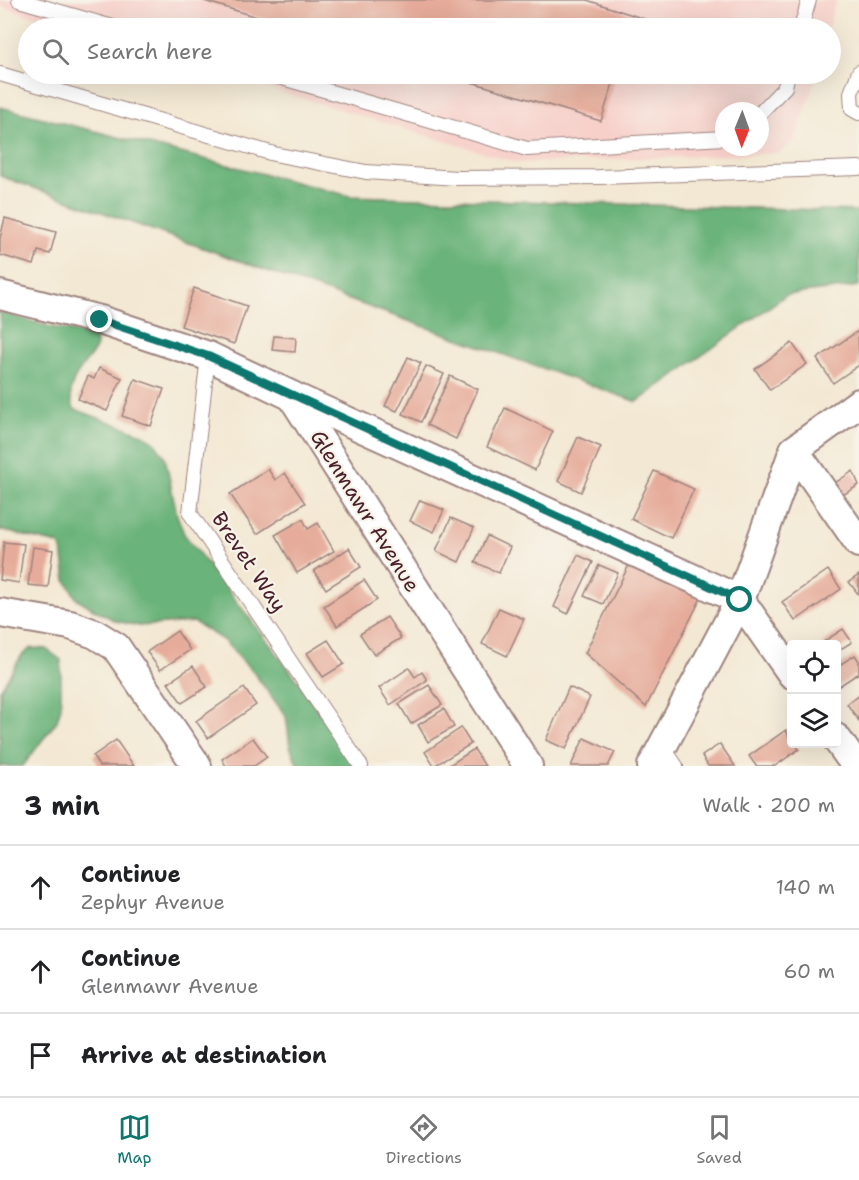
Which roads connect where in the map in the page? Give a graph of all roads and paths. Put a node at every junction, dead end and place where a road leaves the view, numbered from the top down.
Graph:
1 (19, 0) edge
2 (809, 0) edge
3 (81, 18) edge
4 (804, 18) edge
5 (859, 72) edge
6 (0, 74) edge
7 (18, 79) edge
8 (34, 84) edge
9 (304, 84) edge
10 (786, 84) edge
11 (769, 104) edge
12 (859, 113) edge
13 (715, 139) edge
14 (859, 168) edge
15 (0, 295) edge
16 (208, 356) junction
17 (292, 396) junction
18 (859, 403) edge
19 (794, 450) junction
20 (859, 543) edge
21 (740, 600) junction
22 (0, 613) edge
23 (787, 667) edge
24 (841, 744) edge
25 (664, 760) edge
26 (197, 766) edge
27 (361, 766) edge
28 (528, 766) edge
29 (856, 766) edge

1 - 3 lane
2 - 4 lane
5 - 12 lane
6 - 7 lane
8 - 14 lane
9 - 13 lane
10 - 11 lane
15 - 16 street
16 - 17 street
16 - 27 lane, Brevet Way
17 - 21 street
17 - 28 street, Glenmawr Avenue
18 - 19 street
19 - 20 street
19 - 21 street
21 - 23 street
21 - 25 street
22 - 26 street
24 - 29 street

